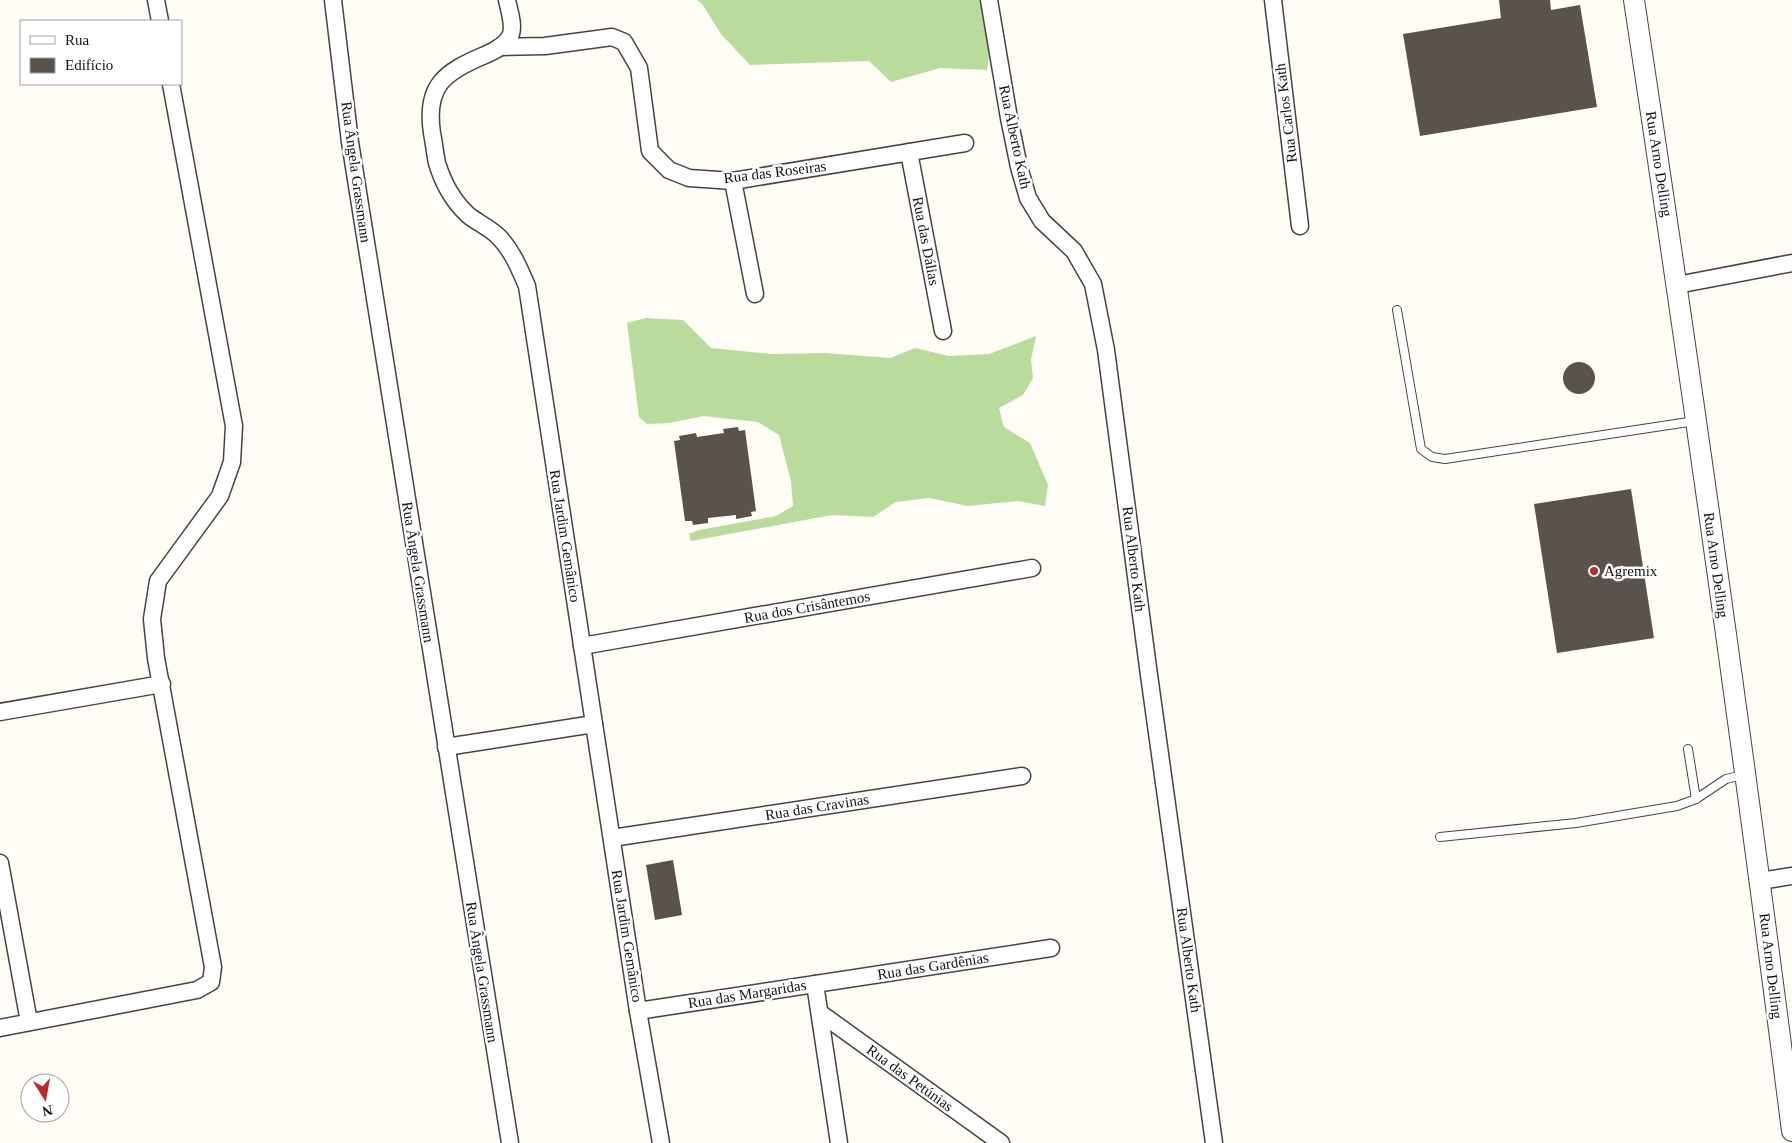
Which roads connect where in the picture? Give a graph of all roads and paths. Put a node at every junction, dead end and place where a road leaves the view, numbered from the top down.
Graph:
1 (156, 0) edge
2 (333, 0) edge
3 (507, 0) edge
4 (989, 0) edge
5 (1272, 0) edge
6 (1634, 0) edge
7 (160, 20) edge
8 (501, 47) junction
9 (171, 85) edge
10 (965, 143) dead end
11 (908, 152) junction
12 (733, 181) junction
13 (1300, 226) dead end
14 (1792, 263) edge
15 (1677, 285) junction
16 (755, 294) dead end
17 (1397, 310) dead end
18 (943, 331) dead end
19 (1695, 421) junction
20 (1032, 568) dead end
21 (582, 646) junction
22 (162, 684) junction
23 (0, 712) edge
24 (594, 724) junction
25 (446, 747) junction
26 (1688, 749) dead end
27 (1745, 774) junction
28 (1022, 776) dead end
29 (1696, 799) junction
30 (1440, 837) dead end
31 (612, 838) junction
32 (0, 862) edge
33 (1792, 876) edge
34 (1760, 881) junction
35 (1051, 948) dead end
36 (816, 984) junction
37 (638, 1010) junction
38 (820, 1013) junction
39 (28, 1022) junction
40 (0, 1028) edge
41 (1792, 1131) edge
42 (510, 1143) edge
43 (661, 1143) edge
44 (839, 1143) edge
45 (1001, 1143) edge
46 (1214, 1143) edge

1 - 7 street
2 - 25 street, Rua Ângela Grassmann
3 - 8 street
4 - 46 street, Rua Alberto Kath
5 - 13 street, Rua Carlos Kath
6 - 15 street, Rua Arno Delling
8 - 12 street, Rua das Roseiras
8 - 21 street, Rua Jardim Gemânico
9 - 22 street
10 - 11 street, Rua das Roseiras
11 - 12 street, Rua das Roseiras
11 - 18 street, Rua das Dálias
12 - 16 street
14 - 15 street
15 - 19 street, Rua Arno Delling
17 - 19 lane
19 - 27 street, Rua Arno Delling
20 - 21 street, Rua dos Crisântemos
21 - 24 street, Rua Jardim Gemânico
22 - 23 street
22 - 39 street
24 - 25 street
24 - 31 street, Rua Jardim Gemânico
25 - 42 street, Rua Ângela Grassmann
26 - 29 lane
27 - 29 lane
27 - 34 street, Rua Arno Delling
28 - 31 street, Rua das Cravinas
29 - 30 lane
31 - 37 street, Rua Jardim Gemânico
32 - 39 street
33 - 34 street
34 - 41 street, Rua Arno Delling
35 - 36 street, Rua das Gardênias
36 - 37 street, Rua das Margaridas
36 - 38 street, Rua das Margaridas
37 - 43 street, Rua Jardim Gemânico
38 - 44 street, Rua das Margaridas
38 - 45 street, Rua das Petúnias
39 - 40 street

